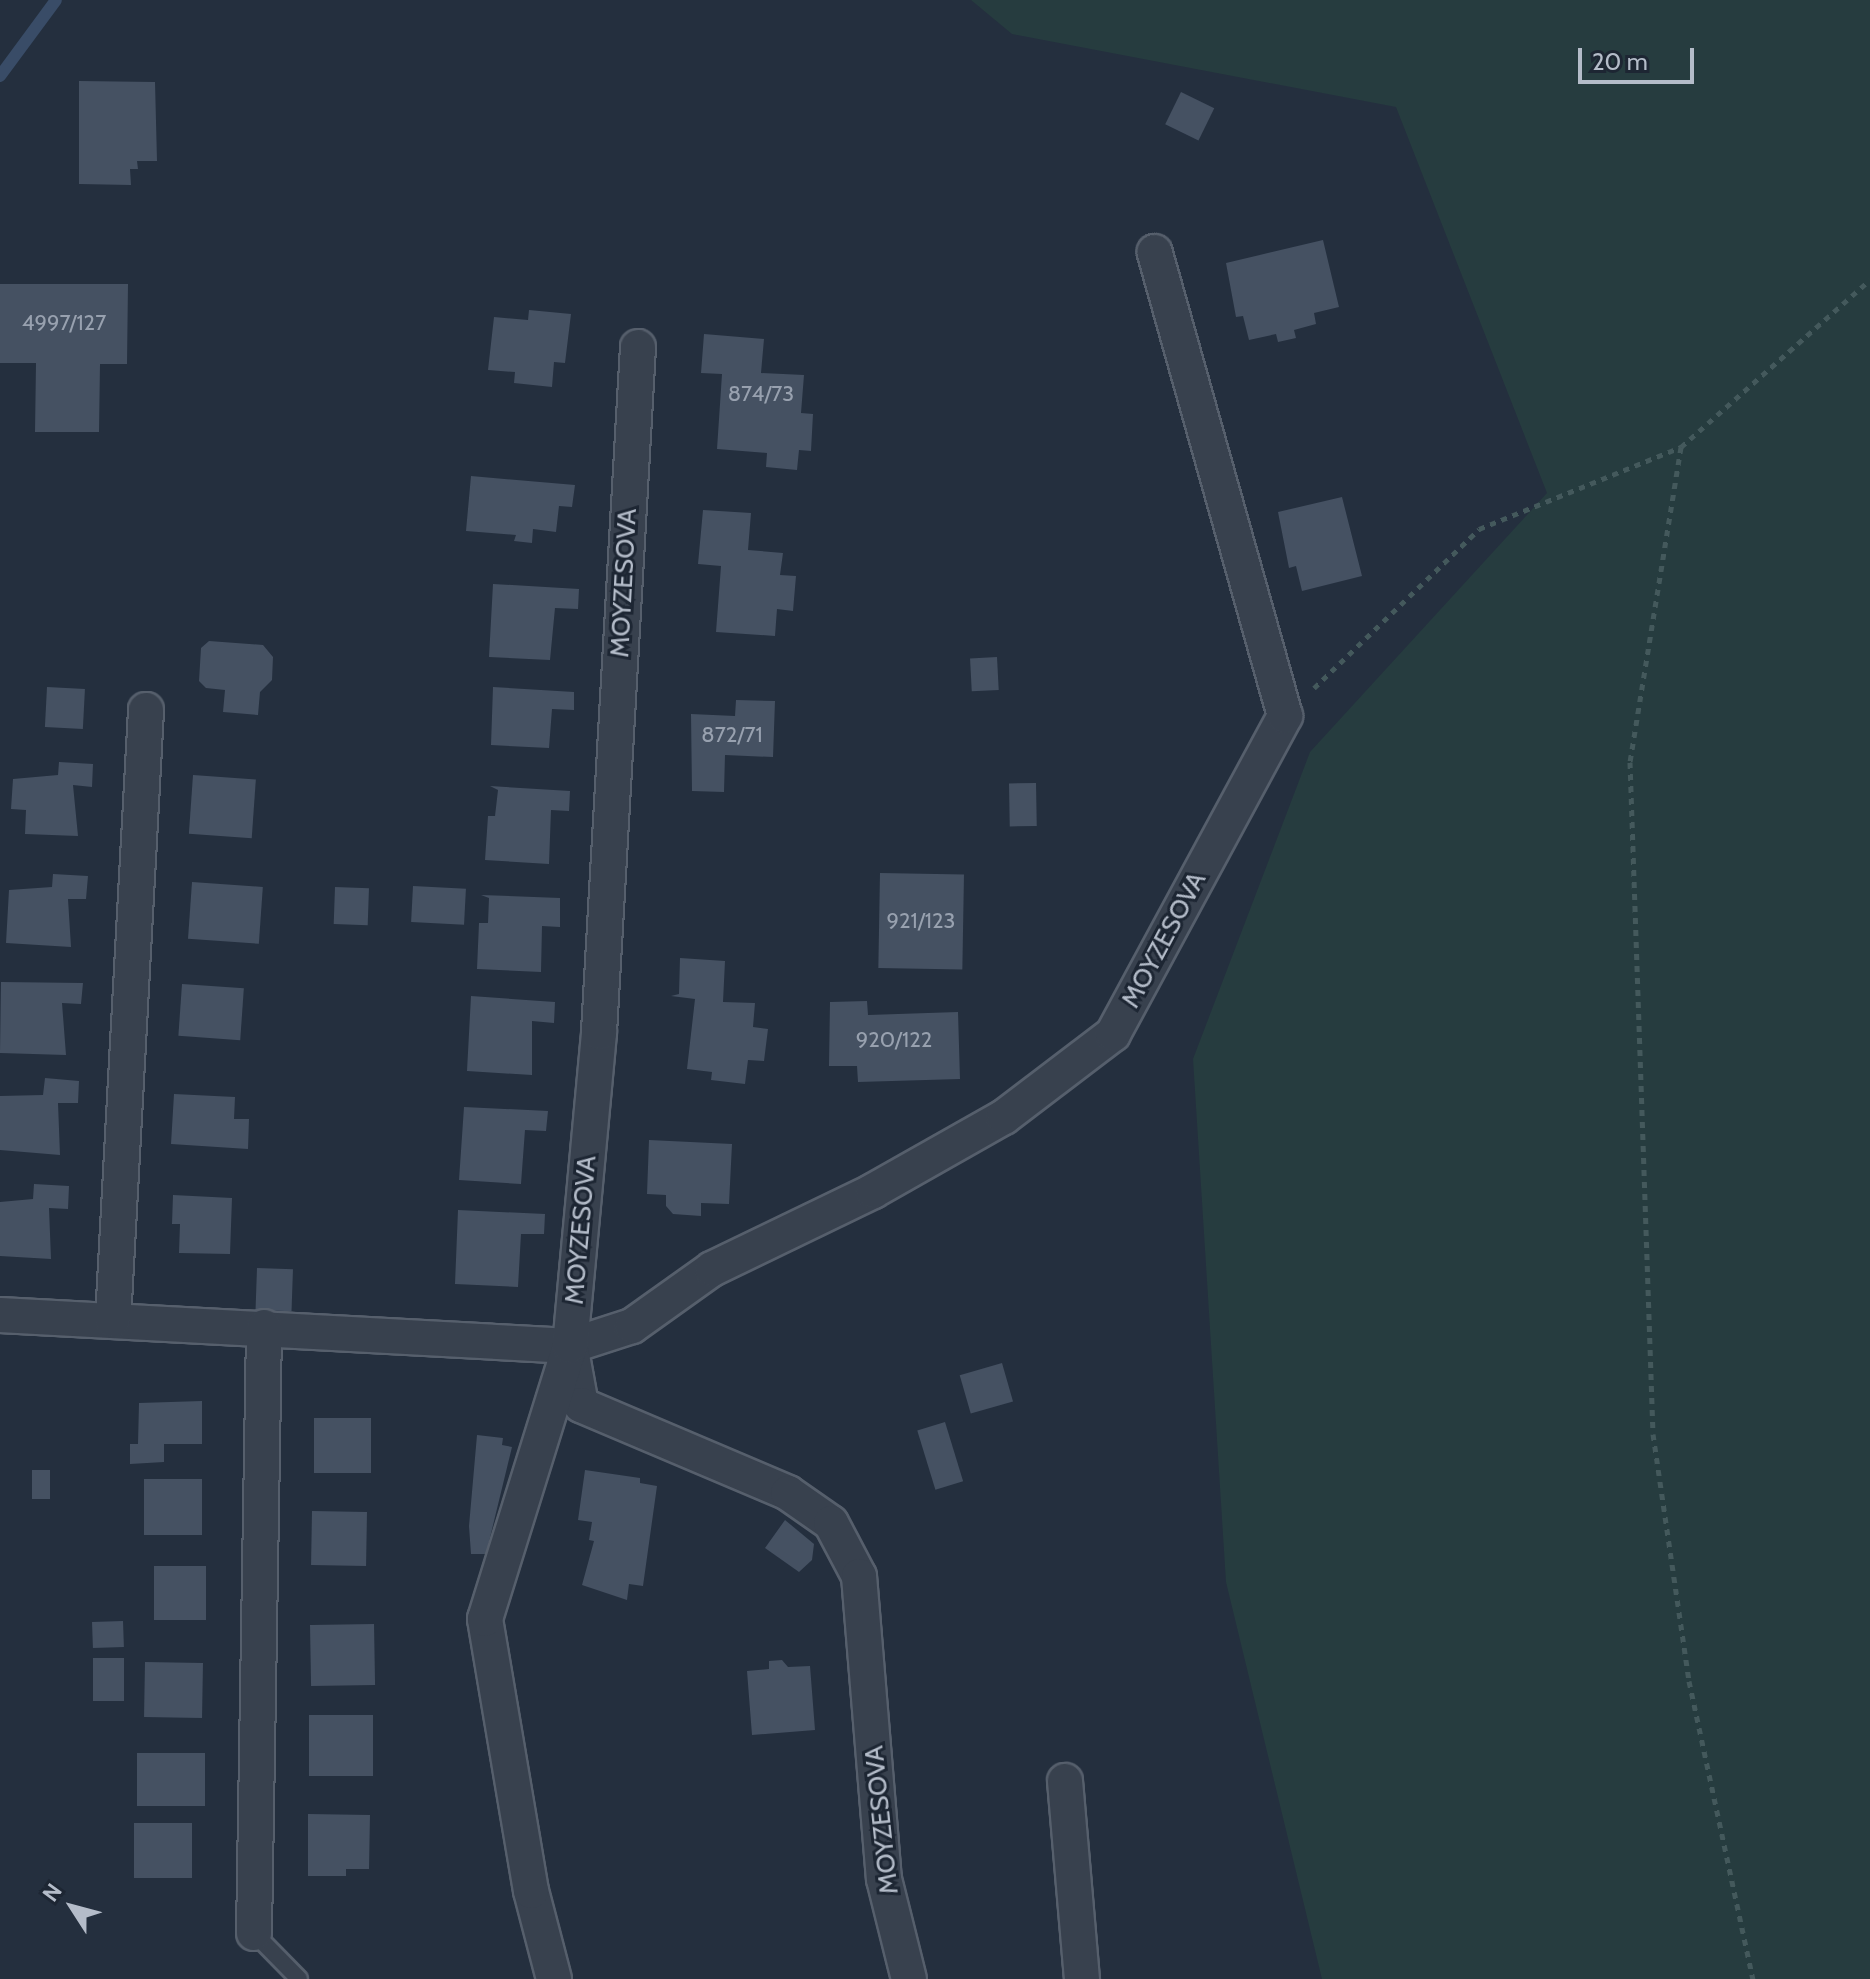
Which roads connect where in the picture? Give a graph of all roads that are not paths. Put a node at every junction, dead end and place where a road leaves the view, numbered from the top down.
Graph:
1 (1155, 252) dead end
2 (638, 347) dead end
3 (146, 710) dead end
4 (0, 1315) edge
5 (113, 1320) junction
6 (264, 1327) junction
7 (570, 1346) junction
8 (1065, 1781) dead end
9 (254, 1933) joint
10 (299, 1979) edge
11 (554, 1979) edge
12 (909, 1979) edge
13 (1082, 1979) edge

1 - 7 street, MOYZESOVA
2 - 7 street, MOYZESOVA
3 - 5 street
4 - 5 street, MOYZESOVA
5 - 6 street, MOYZESOVA
6 - 7 street, MOYZESOVA
6 - 9 street
7 - 11 street, MOYZESOVA
7 - 12 street, MOYZESOVA
8 - 13 street
9 - 10 lane

